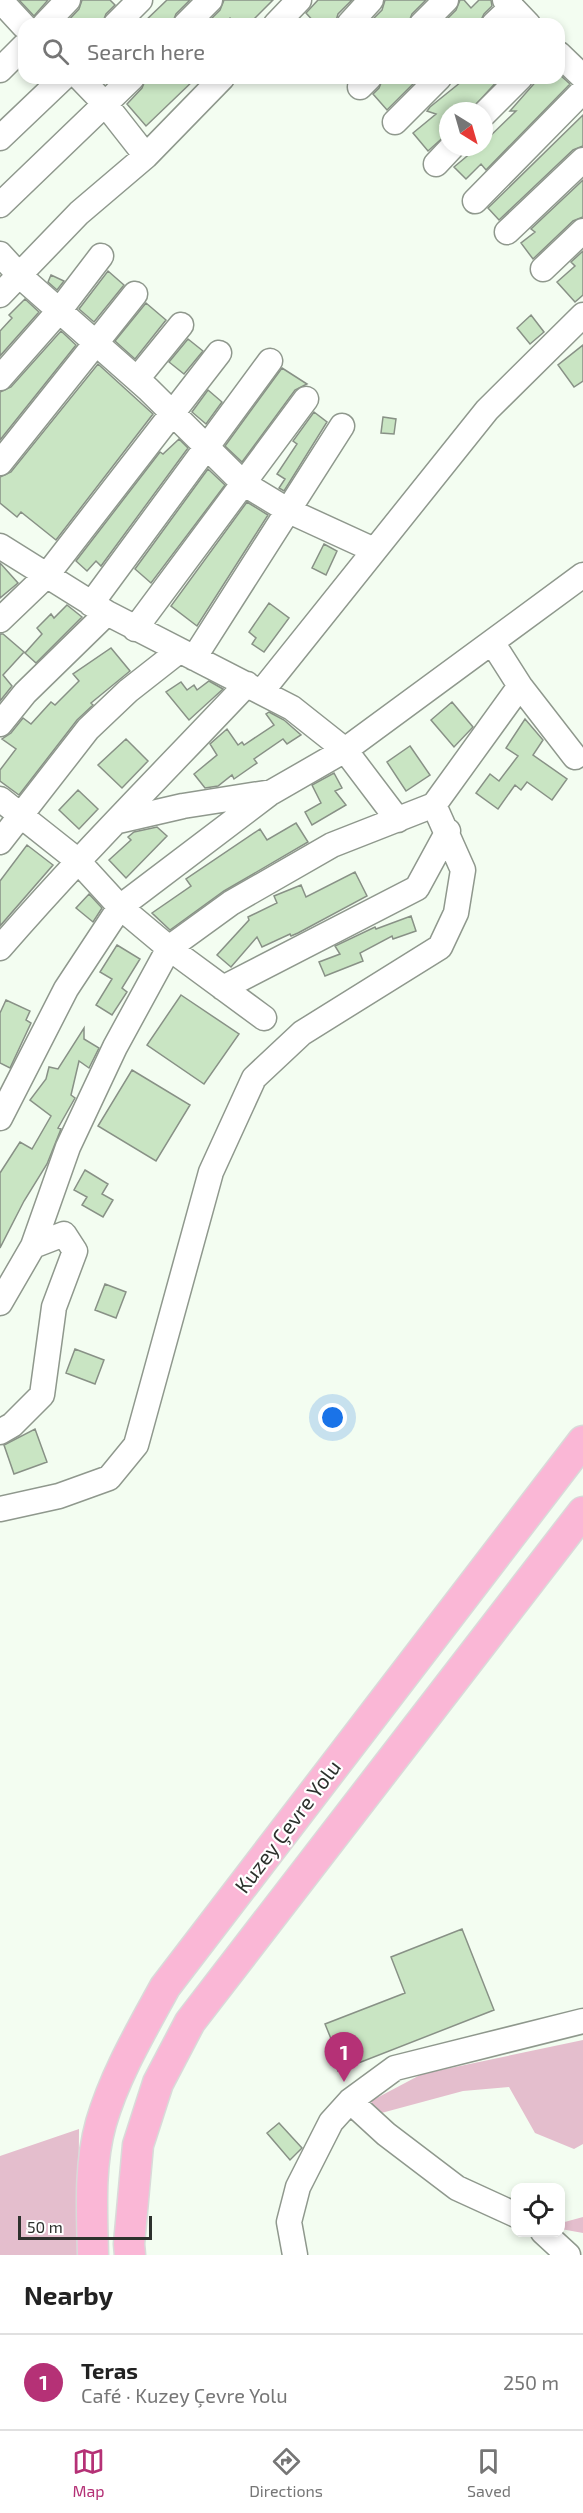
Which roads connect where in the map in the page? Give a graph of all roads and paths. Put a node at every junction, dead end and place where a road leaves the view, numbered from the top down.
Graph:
1 (0, 0) edge
2 (68, 0) edge
3 (140, 0) edge
4 (210, 0) edge
5 (299, 0) edge
6 (371, 0) edge
7 (446, 0) edge
8 (508, 4) edge
9 (51, 18) edge
10 (122, 18) edge
11 (192, 18) edge
12 (282, 18) edge
13 (354, 18) edge
14 (428, 18) edge
15 (498, 18) edge
16 (522, 18) edge
17 (18, 20) edge
18 (18, 52) edge
19 (565, 60) edge
20 (0, 70) edge
21 (583, 77) edge
22 (57, 84) edge
23 (86, 84) edge
24 (126, 84) edge
25 (216, 84) edge
26 (433, 84) edge
27 (514, 84) edge
28 (583, 91) edge
29 (106, 105) junction
30 (493, 105) edge
31 (395, 122) dead end
32 (0, 138) edge
33 (146, 156) junction
34 (583, 160) edge
35 (475, 201) dead end
36 (0, 205) edge
37 (583, 231) edge
38 (507, 232) dead end
39 (0, 254) edge
40 (101, 256) dead end
41 (543, 269) dead end
42 (20, 276) junction
43 (135, 294) dead end
44 (0, 295) edge
45 (58, 311) junction
46 (583, 315) edge
47 (181, 325) dead end
48 (96, 344) junction
49 (219, 353) dead end
50 (270, 361) dead end
51 (0, 378) edge
52 (137, 379) junction
53 (306, 399) dead end
54 (172, 412) junction
55 (342, 426) dead end
56 (207, 447) junction
57 (0, 463) edge
58 (243, 483) junction
59 (289, 511) junction
60 (0, 546) edge
61 (374, 550) junction
62 (47, 574) junction
63 (583, 575) edge
64 (99, 608) junction
65 (0, 620) edge
66 (135, 629) junction
67 (492, 642) junction
68 (186, 655) junction
69 (520, 686) junction
70 (254, 688) junction
71 (0, 724) edge
72 (345, 750) junction
73 (576, 757) dead end
74 (272, 792) junction
75 (0, 799) edge
76 (434, 805) junction
77 (21, 814) junction
78 (398, 820) junction
79 (118, 821) junction
80 (448, 831) junction
81 (0, 842) edge
82 (77, 860) junction
83 (120, 907) junction
84 (0, 948) edge
85 (169, 948) junction
86 (223, 988) junction
87 (264, 1018) dead end
88 (0, 1118) edge
89 (33, 1245) junction
90 (0, 1303) edge
91 (0, 1432) edge
92 (583, 1442) edge
93 (0, 1509) edge
94 (583, 1512) edge
95 (583, 2021) edge
96 (350, 2102) junction
97 (511, 2213) edge
98 (548, 2237) edge
99 (93, 2255) edge
100 (130, 2255) edge
101 (295, 2255) edge
102 (568, 2255) edge

1 - 17 street
2 - 9 street
3 - 10 street
4 - 11 street
5 - 12 street
6 - 13 street
7 - 14 street
8 - 15 street
8 - 16 street
18 - 20 street
19 - 21 street
22 - 32 street
23 - 29 street
24 - 29 street
25 - 33 street
26 - 31 street
27 - 30 street
28 - 35 street
29 - 33 street
29 - 36 street
33 - 42 street
34 - 38 street
37 - 41 street
39 - 42 street
40 - 45 street
42 - 44 street
42 - 45 street
43 - 48 street
45 - 48 street
45 - 51 street
46 - 61 street
47 - 52 street
48 - 52 street
48 - 57 street
49 - 54 street
50 - 56 street
52 - 54 street
53 - 58 street
54 - 56 street
54 - 62 street
55 - 59 street
56 - 58 street
56 - 64 street
58 - 59 street
58 - 66 street
59 - 61 street
59 - 68 street
60 - 62 street
61 - 70 street
62 - 64 street
62 - 65 street
63 - 67 street
64 - 66 street
64 - 71 street
66 - 68 street
67 - 69 street
67 - 72 street
68 - 70 street
68 - 77 street
69 - 73 street
69 - 76 street
70 - 72 street
70 - 79 street
72 - 74 street
72 - 78 street
74 - 79 street
74 - 83 street
75 - 77 street
76 - 78 street
76 - 80 street
77 - 81 street
77 - 82 street
78 - 85 street
79 - 82 street
80 - 86 street
80 - 93 street
82 - 83 street
82 - 84 street
83 - 85 street
83 - 88 street
85 - 86 street
85 - 89 street
86 - 87 street
89 - 90 street
89 - 91 street
92 - 99 main road, Kuzey Çevre Yolu
94 - 100 main road, Kuzey Çevre Yolu
95 - 96 street
96 - 97 street
96 - 101 street
98 - 102 street

